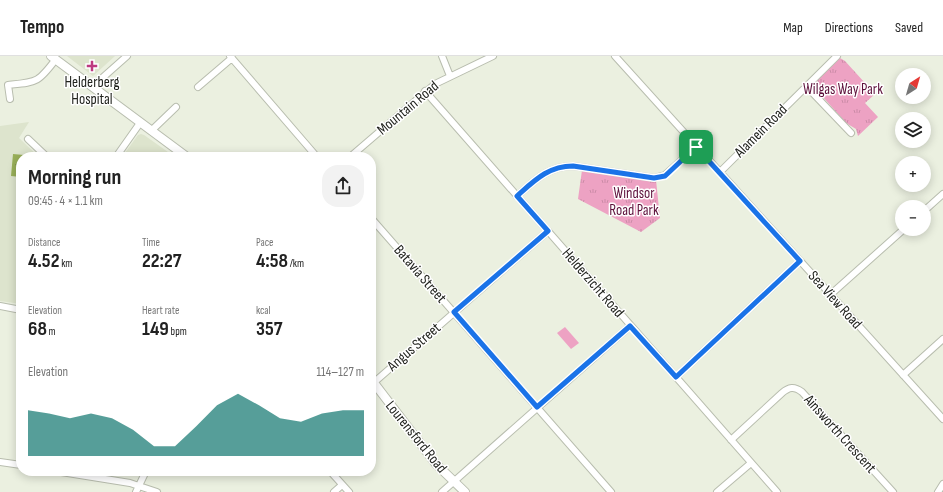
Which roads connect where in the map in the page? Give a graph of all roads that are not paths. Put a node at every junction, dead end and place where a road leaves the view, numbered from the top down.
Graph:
1 (127, 56) edge
2 (442, 56) edge
3 (493, 56) edge
4 (615, 56) edge
5 (837, 56) edge
6 (231, 57) edge
7 (54, 58) edge
8 (450, 76) junction
9 (806, 86) junction
10 (92, 87) junction
11 (198, 88) dead end
12 (425, 91) junction
13 (10, 99) dead end
14 (176, 107) dead end
15 (140, 122) junction
16 (151, 131) junction
17 (851, 134) dead end
18 (28, 139) dead end
19 (696, 147) junction
20 (42, 152) edge
21 (119, 152) edge
22 (180, 152) edge
23 (313, 152) edge
24 (356, 152) edge
25 (720, 172) junction
26 (943, 194) edge
27 (517, 196) junction
28 (931, 205) edge
29 (376, 224) edge
30 (548, 231) junction
31 (896, 236) edge
32 (800, 261) junction
33 (830, 295) junction
34 (0, 306) edge
35 (16, 309) edge
36 (454, 312) junction
37 (630, 326) junction
38 (943, 339) edge
39 (903, 375) junction
40 (676, 377) junction
41 (376, 379) edge
42 (376, 387) edge
43 (537, 407) junction
44 (943, 419) edge
45 (731, 440) junction
46 (0, 462) edge
47 (751, 462) junction
48 (16, 464) edge
49 (79, 476) edge
50 (144, 476) edge
51 (334, 476) edge
52 (453, 482) junction
53 (943, 484) edge
54 (342, 485) junction
55 (138, 489) edge
56 (157, 492) edge
57 (334, 492) edge
58 (349, 492) edge
59 (442, 492) edge
60 (464, 492) edge
61 (611, 492) edge
62 (717, 492) edge
63 (777, 492) edge
64 (893, 492) edge
65 (938, 492) edge

1 - 10 street
2 - 8 street
3 - 8 street, Mountain Road
4 - 19 street, Sea View Road
5 - 9 street, Alamein Road
6 - 11 street
6 - 23 street
7 - 10 street
7 - 13 street
8 - 12 street, Mountain Road
9 - 17 street
9 - 25 street, Alamein Road
10 - 15 street
12 - 24 street, Mountain Road
12 - 27 street, Helderzicht Road
14 - 16 street
15 - 16 street
15 - 21 street
16 - 22 street
18 - 20 street
19 - 25 street, Sea View Road
19 - 27 street
25 - 32 street, Sea View Road
26 - 28 street
27 - 30 street, Helderzicht Road
29 - 36 street, Batavia Street
30 - 36 street, Angus Street
30 - 37 street, Helderzicht Road
31 - 33 street
32 - 33 street, Sea View Road
32 - 40 street
33 - 39 street, Sea View Road
34 - 35 street
36 - 41 street, Angus Street
36 - 43 street, Batavia Street
37 - 40 street, Helderzicht Road
37 - 43 street
38 - 39 street
39 - 44 street, Sea View Road
40 - 45 street, Helderzicht Road
42 - 52 street, Lourensford Road
43 - 52 street
43 - 61 street, Batavia Street
45 - 47 street, Helderzicht Road
45 - 64 street, Ainsworth Crescent
46 - 48 street
47 - 62 street
47 - 63 street, Helderzicht Road
49 - 55 street
50 - 55 street
51 - 54 street
52 - 59 street
52 - 60 street, Lourensford Road
53 - 65 street
54 - 57 street
54 - 58 street
55 - 56 street

